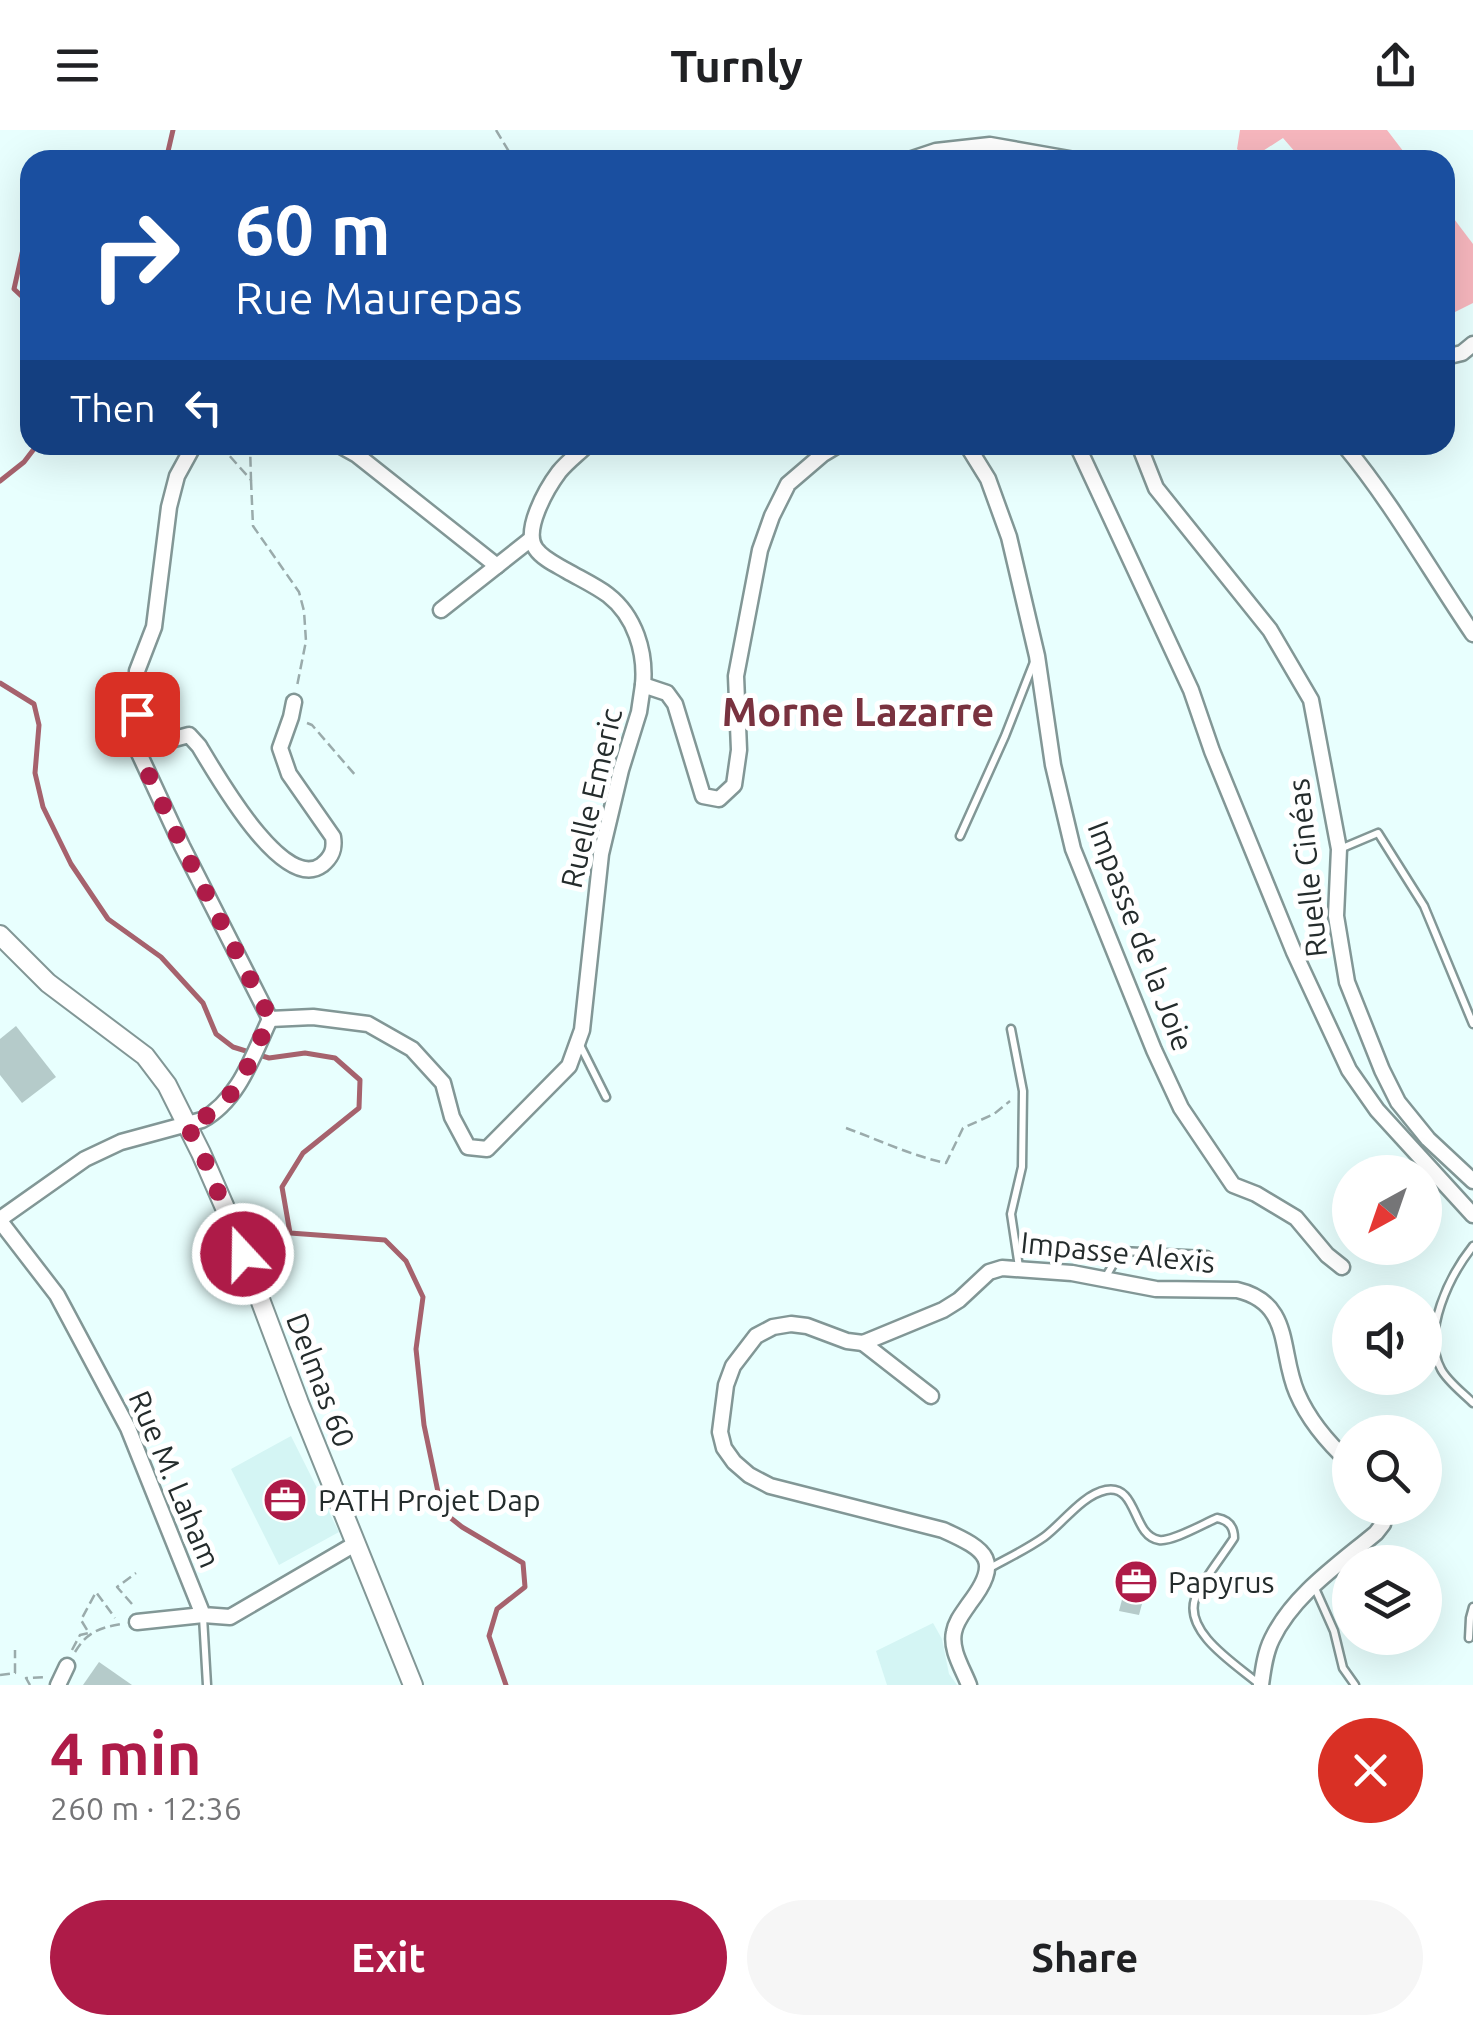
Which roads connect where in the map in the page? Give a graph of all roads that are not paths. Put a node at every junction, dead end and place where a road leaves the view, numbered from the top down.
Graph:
1 (945, 150) edge
2 (1018, 150) edge
3 (188, 455) edge
4 (357, 455) edge
5 (577, 455) edge
6 (822, 455) edge
7 (973, 455) edge
8 (1082, 455) edge
9 (1143, 455) edge
10 (1352, 455) edge
11 (531, 539) junction
12 (497, 566) junction
13 (441, 610) dead end
14 (1473, 634) edge
15 (1036, 656) junction
16 (643, 685) junction
17 (292, 710) road end
18 (137, 750) junction
19 (960, 836) dead end
20 (1339, 850) junction
21 (0, 935) edge
22 (270, 1018) junction
23 (1473, 1024) edge
24 (1011, 1029) dead end
25 (579, 1042) junction
26 (606, 1097) dead end
27 (186, 1124) junction
28 (1473, 1181) edge
29 (1473, 1215) edge
30 (0, 1220) edge
31 (1473, 1246) edge
32 (1206, 1255) dead end
33 (1342, 1267) dead end
34 (1019, 1268) junction
35 (1105, 1279) junction
36 (863, 1343) junction
37 (931, 1396) dead end
38 (1473, 1403) edge
39 (1332, 1446) edge
40 (1382, 1525) edge
41 (356, 1544) junction
42 (989, 1569) junction
43 (1314, 1586) junction
44 (1473, 1607) edge
45 (203, 1616) junction
46 (137, 1622) road end
47 (1469, 1638) dead end
48 (207, 1685) edge
49 (414, 1685) edge
50 (969, 1685) edge
51 (1261, 1685) edge
52 (1355, 1685) edge

1 - 2 street
3 - 18 street
4 - 12 street
5 - 11 street
6 - 16 street, Ruelle Emeric
7 - 15 street, Impasse de la Joie
8 - 29 street
9 - 20 street, Ruelle Cinéas
10 - 14 street
11 - 12 street
11 - 16 street
12 - 13 street
15 - 19 lane
15 - 33 street, Impasse de la Joie
16 - 25 street, Ruelle Emeric
17 - 18 street
18 - 22 street
20 - 23 lane
20 - 28 street, Ruelle Cinéas
21 - 27 street, Delmas 60
22 - 25 street, Ruelle Emeric
22 - 27 street
24 - 34 lane
25 - 26 lane
27 - 30 street
27 - 41 street, Delmas 60
30 - 45 street, Rue M. Laham
31 - 38 lane
32 - 35 lane
34 - 35 street, Impasse Alexis
34 - 36 street, Impasse Alexis
35 - 39 street, Impasse Alexis
36 - 37 street
36 - 42 street
40 - 43 street
41 - 45 street, Rue M. Laham
41 - 49 street, Delmas 60
42 - 50 street
42 - 51 lane
43 - 51 street
43 - 52 lane
44 - 47 lane
45 - 46 street
45 - 48 lane

